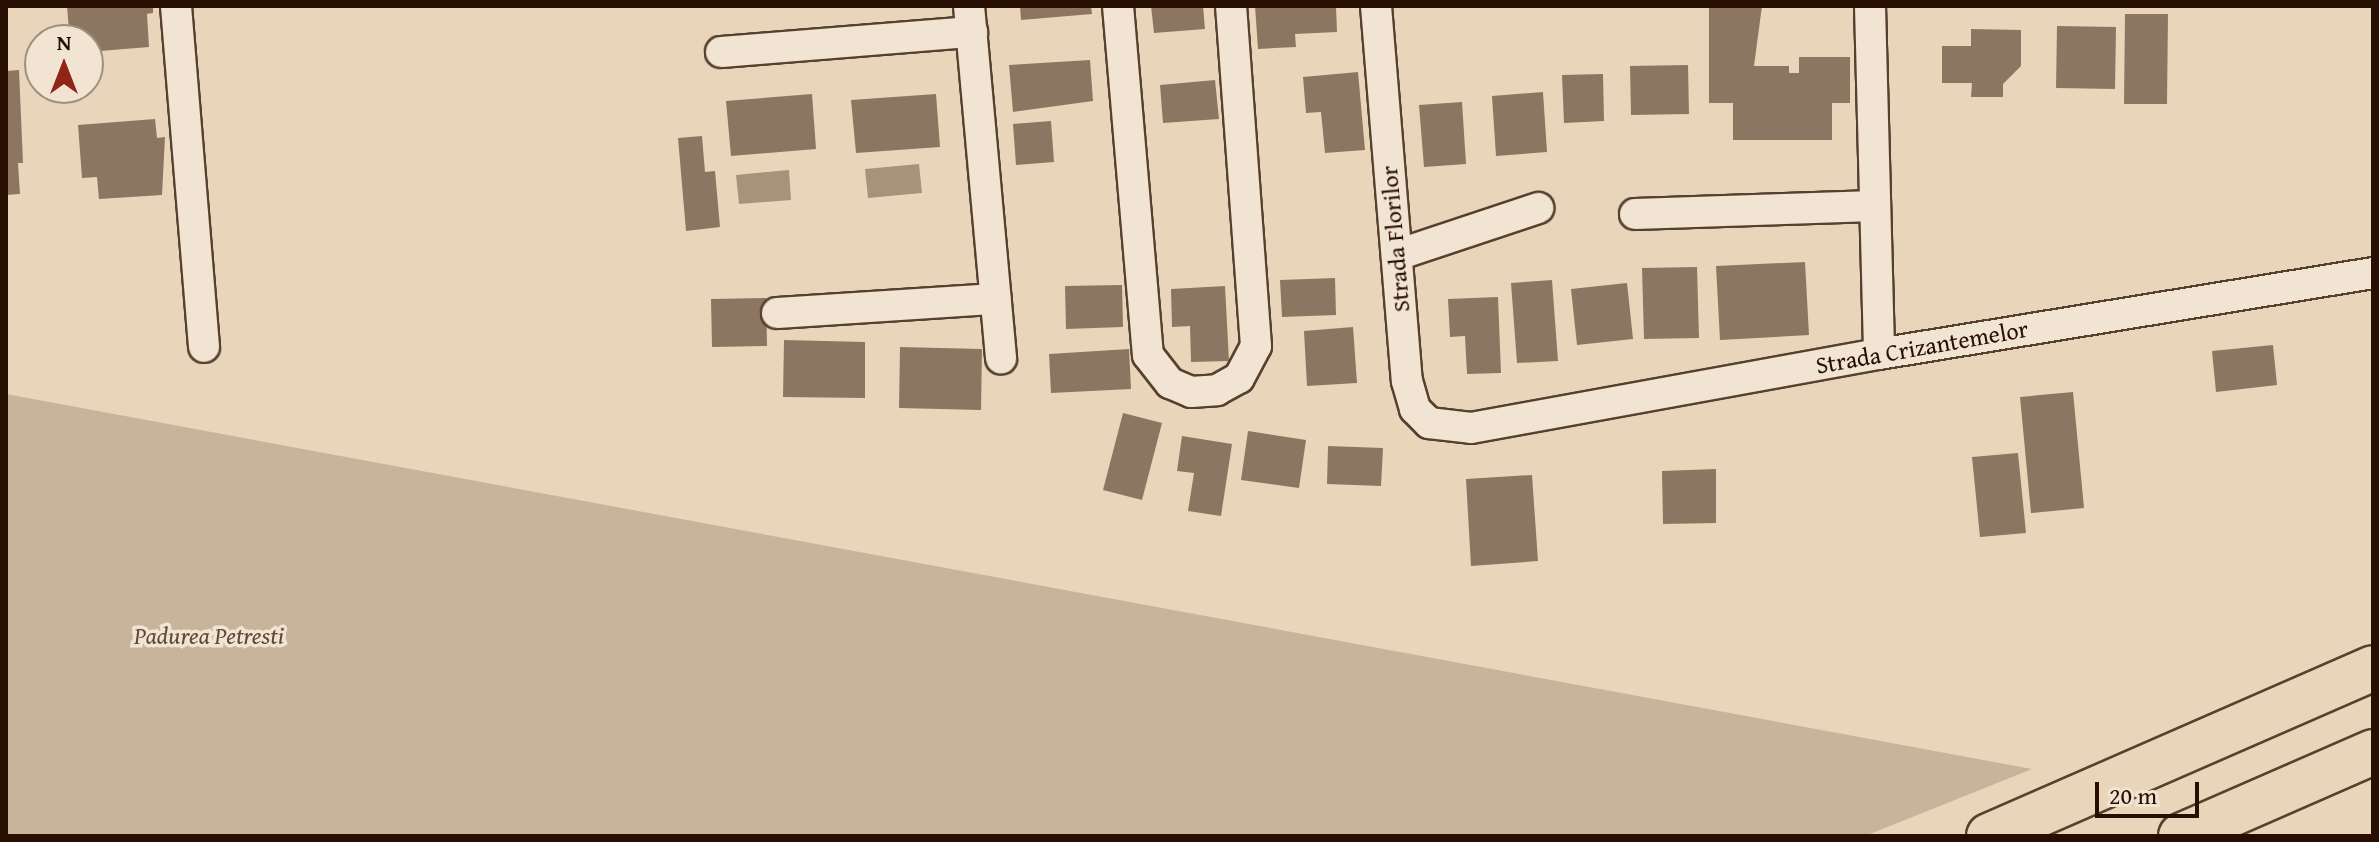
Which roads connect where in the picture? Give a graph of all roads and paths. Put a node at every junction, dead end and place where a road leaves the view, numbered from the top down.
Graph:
1 (176, 6) edge
2 (1118, 6) edge
3 (1231, 6) edge
4 (1376, 6) edge
5 (1870, 6) edge
6 (971, 19) edge
7 (721, 52) dead end
8 (1874, 206) junction
9 (1538, 208) dead end
10 (1635, 214) dead end
11 (1397, 255) junction
12 (2373, 273) edge
13 (996, 299) junction
14 (777, 313) dead end
15 (204, 347) dead end
16 (1879, 354) junction
17 (1001, 359) dead end
18 (1471, 428) joint
19 (2373, 668) edge
20 (2373, 752) edge
21 (1989, 836) edge
22 (2181, 836) edge

1 - 15 street
2 - 3 street
4 - 11 street, Strada Florilor
5 - 8 street
6 - 7 street
6 - 13 street
8 - 10 street
8 - 16 street
9 - 11 street
11 - 18 street, Strada Florilor
12 - 16 street, Strada Crizantemelor
13 - 14 street
13 - 17 street
16 - 18 street, Strada Crizantemelor
19 - 21 highway
20 - 22 highway

